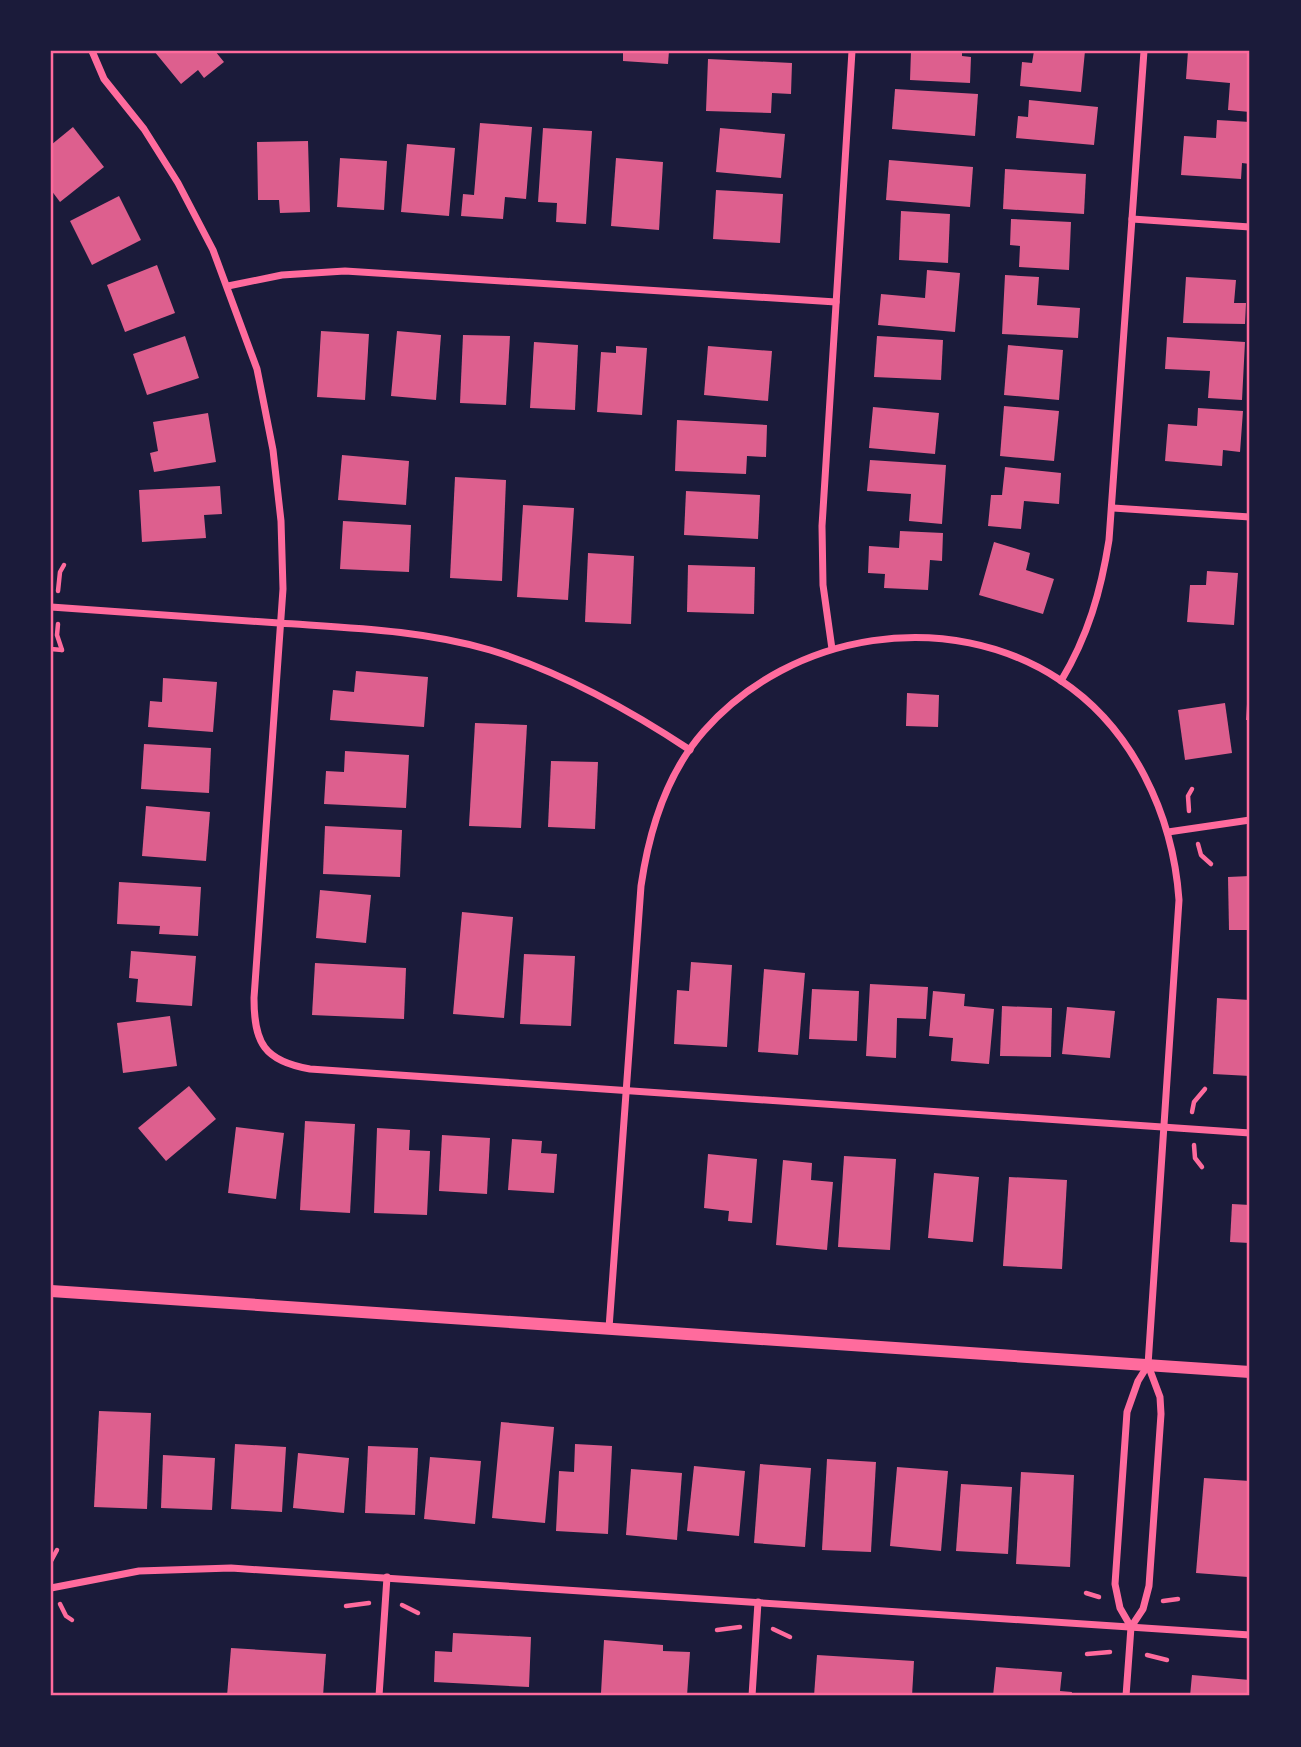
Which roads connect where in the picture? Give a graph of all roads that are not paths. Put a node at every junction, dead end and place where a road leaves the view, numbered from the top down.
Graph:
1 (92, 51) edge
2 (852, 51) edge
3 (1144, 51) edge
4 (1132, 219) junction
5 (1250, 227) edge
6 (228, 286) junction
7 (836, 302) junction
8 (1113, 508) junction
9 (1250, 517) edge
10 (51, 607) edge
11 (280, 624) junction
12 (832, 649) junction
13 (1061, 681) junction
14 (690, 750) junction
15 (1250, 820) edge
16 (1168, 832) junction
17 (626, 1091) junction
18 (1163, 1127) junction
19 (1250, 1133) edge
20 (51, 1291) edge
21 (609, 1328) junction
22 (1148, 1365) junction
23 (1250, 1372) edge
24 (387, 1577) junction
25 (51, 1588) edge
26 (758, 1602) junction
27 (1131, 1627) junction
28 (1250, 1635) edge
29 (379, 1696) edge
30 (752, 1696) edge
31 (1126, 1696) edge

1 - 6 street
2 - 7 street
3 - 4 street
4 - 5 street
4 - 8 street
6 - 7 street
6 - 11 street
7 - 12 street
8 - 9 street
8 - 13 street
10 - 11 street
11 - 14 street
11 - 17 street
12 - 13 street
12 - 14 street
13 - 16 street
14 - 17 street
15 - 16 street
16 - 18 street
17 - 18 street
17 - 21 street
18 - 19 street
18 - 22 street
20 - 21 street
21 - 22 street
22 - 23 street
22 - 27 street
22 - 27 street
24 - 25 street
24 - 26 street
24 - 29 street
26 - 27 street
26 - 30 street
27 - 28 street
27 - 31 street

